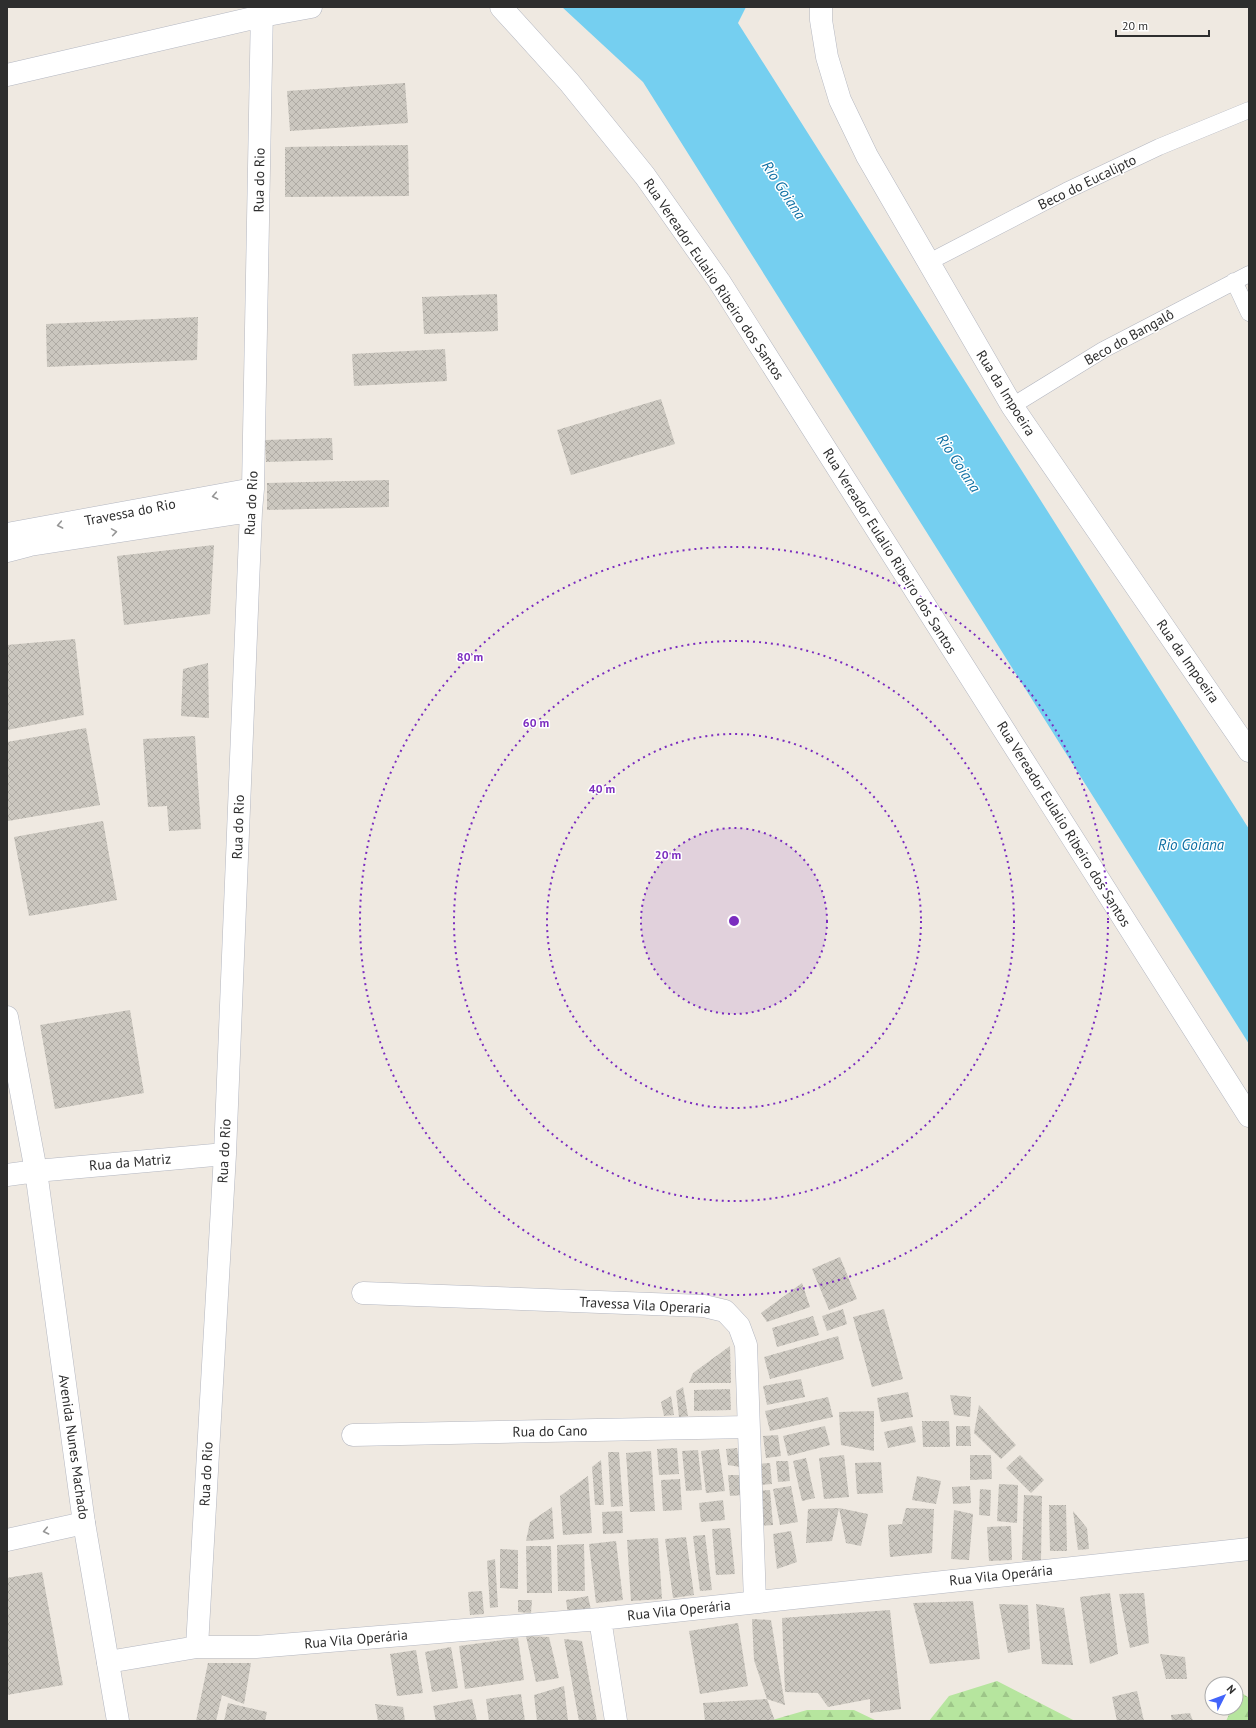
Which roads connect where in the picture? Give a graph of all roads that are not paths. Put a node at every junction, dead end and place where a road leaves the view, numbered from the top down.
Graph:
1 (311, 7) edge
2 (501, 7) edge
3 (821, 7) edge
4 (262, 12) edge
5 (7, 75) edge
6 (1249, 110) edge
7 (929, 262) junction
8 (1249, 274) edge
9 (1234, 281) junction
10 (1249, 313) edge
11 (1012, 406) junction
12 (253, 489) junction
13 (250, 511) junction
14 (7, 534) edge
15 (7, 551) edge
16 (1249, 751) edge
17 (7, 1017) edge
18 (1249, 1116) edge
19 (225, 1154) junction
20 (36, 1171) junction
21 (7, 1175) edge
22 (363, 1293) dead end
23 (748, 1428) junction
24 (353, 1435) dead end
25 (84, 1523) junction
26 (7, 1540) edge
27 (1249, 1549) edge
28 (755, 1602) junction
29 (600, 1619) junction
30 (197, 1647) junction
31 (108, 1662) junction
32 (118, 1721) edge
33 (616, 1721) edge

1 - 4 street
2 - 18 street, Rua Vereador Eulalio Ribeiro dos Santos
3 - 7 street, Rua da Impoeira
4 - 5 street
4 - 12 street, Rua do Rio
6 - 7 lane, Beco do Eucalipto
7 - 11 street, Rua da Impoeira
8 - 9 lane, Beco do Bangalô
9 - 10 lane
9 - 11 lane, Beco do Bangalô
11 - 16 street, Rua da Impoeira
12 - 13 street, Rua do Rio
12 -> 14 street, Travessa do Rio
15 -> 13 street, Travessa do Rio
13 - 19 street, Rua do Rio
17 - 20 street, Avenida Nunes Machado
19 - 20 street, Rua da Matriz
19 - 30 street, Rua do Rio
20 - 21 street, Rua da Matriz
20 - 25 street, Avenida Nunes Machado
22 - 23 street, Travessa Vila Operaria
23 - 24 street, Rua do Cano
23 - 28 street, Travessa Vila Operaria
25 -> 26 street
25 - 31 street, Avenida Nunes Machado
27 - 28 street, Rua Vila Operária
28 - 29 street, Rua Vila Operária
29 - 30 street, Rua Vila Operária
29 - 33 street
30 - 31 street, Rua Vila Operária
31 - 32 street, Avenida Nunes Machado

